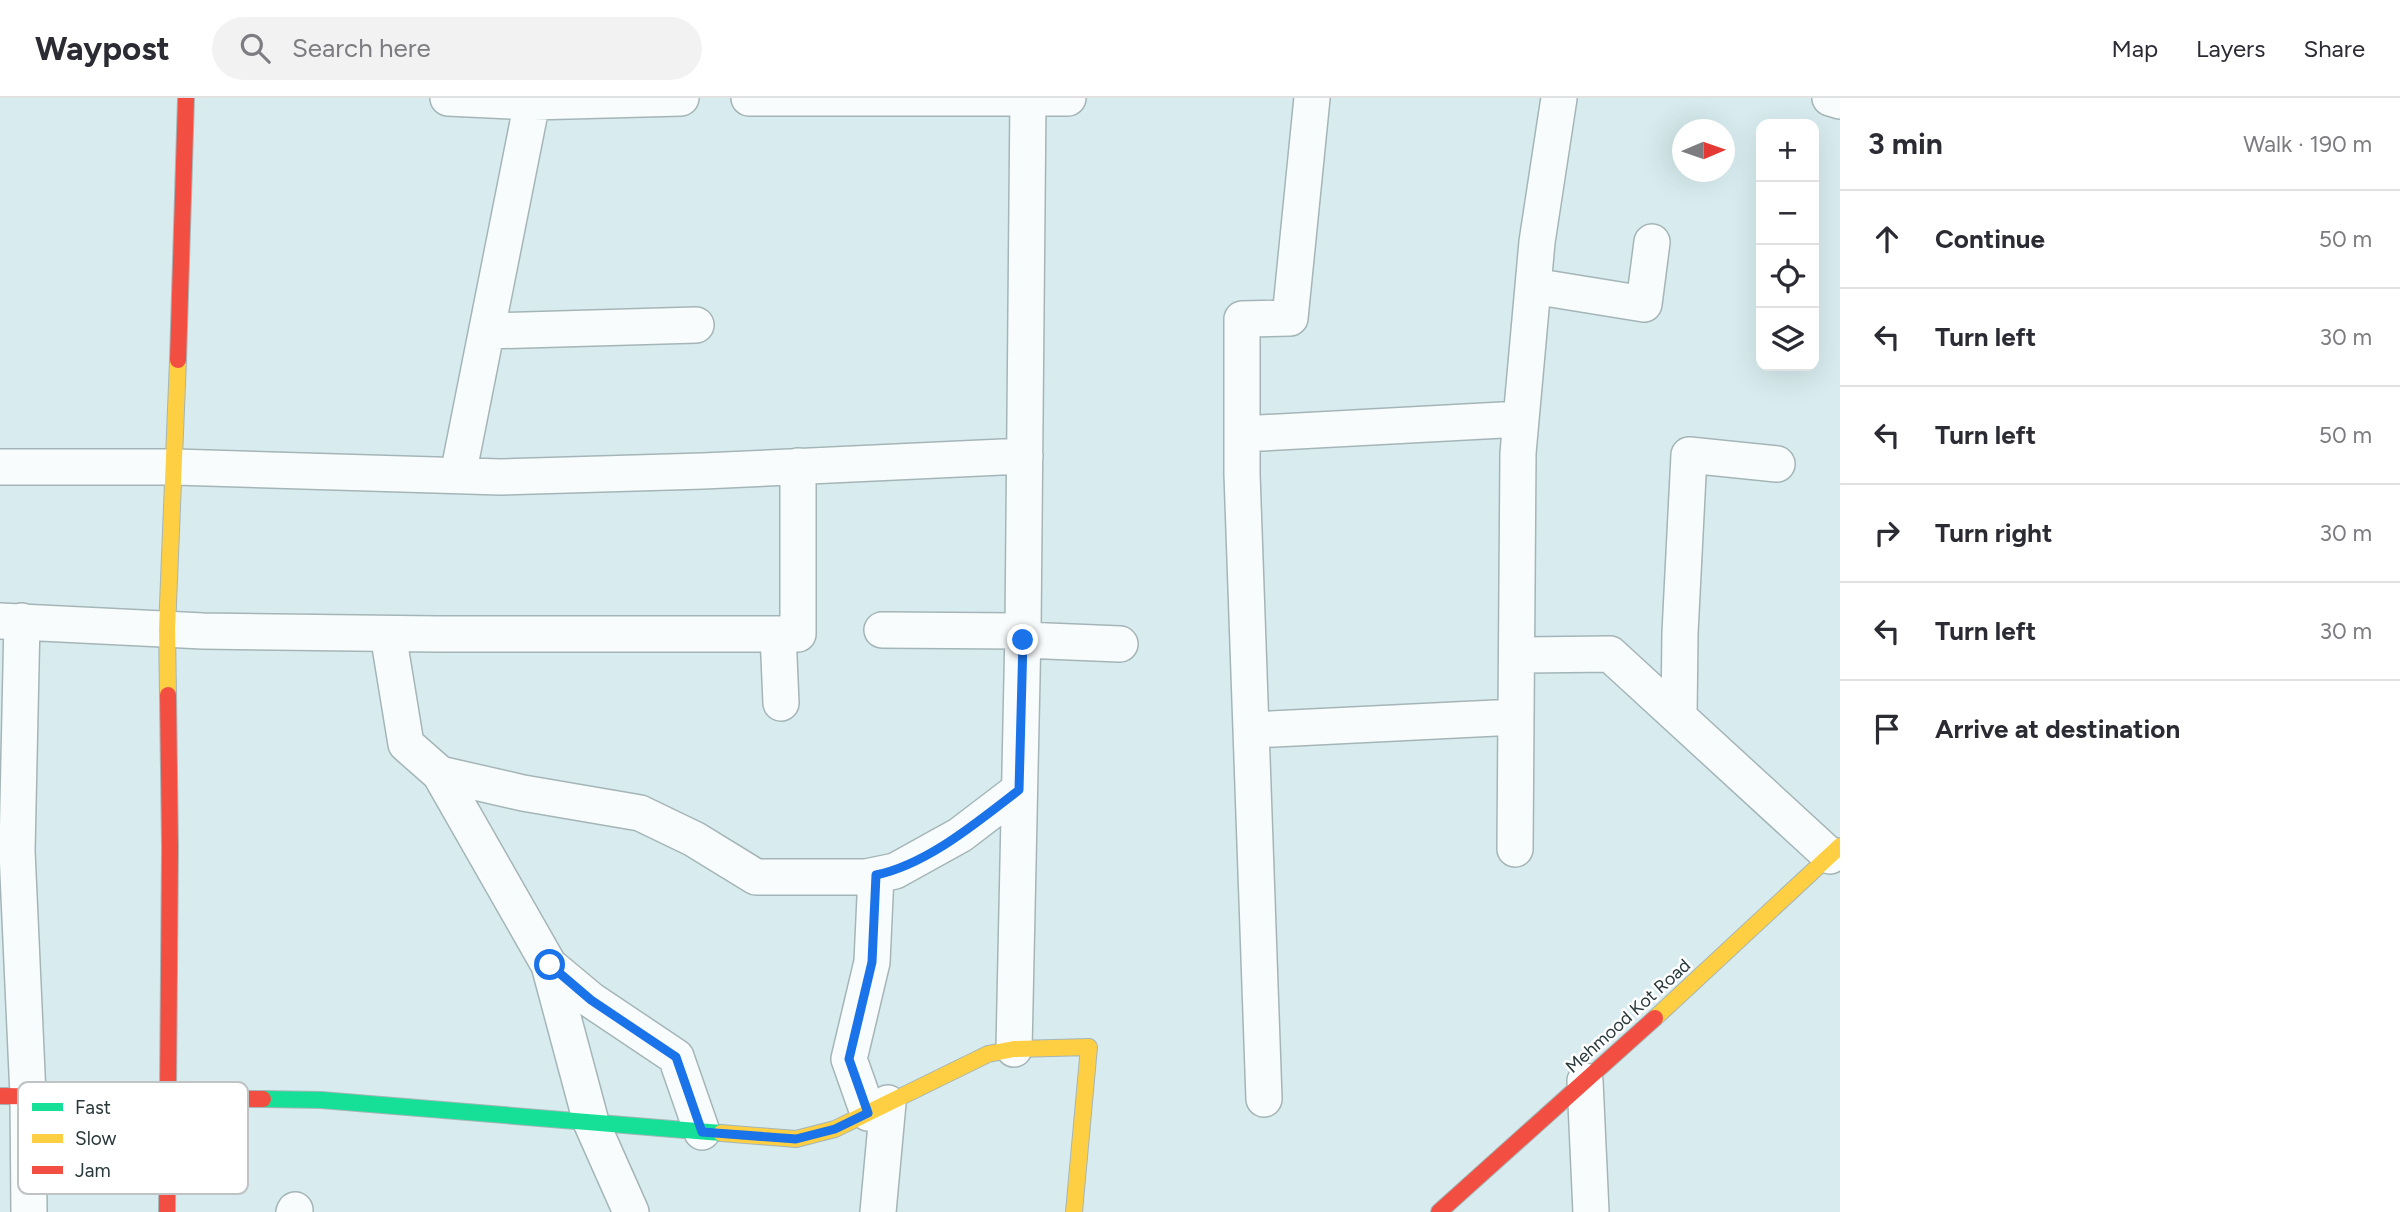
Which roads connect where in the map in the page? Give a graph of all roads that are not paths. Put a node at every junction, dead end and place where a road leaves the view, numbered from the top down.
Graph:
1 (186, 98) edge
2 (448, 98) edge
3 (681, 98) edge
4 (749, 98) edge
5 (1028, 98) edge
6 (1068, 98) edge
7 (1312, 98) edge
8 (1559, 98) edge
9 (1830, 98) edge
10 (865, 99) edge
11 (1840, 101) edge
12 (532, 102) junction
13 (1652, 243) dead end
14 (1533, 286) junction
15 (696, 325) dead end
16 (487, 331) junction
17 (1521, 419) junction
18 (1242, 434) junction
19 (1025, 456) junction
20 (1777, 464) dead end
21 (797, 466) junction
22 (0, 467) edge
23 (176, 467) junction
24 (458, 475) junction
25 (11, 621) edge
26 (167, 629) junction
27 (882, 630) dead end
28 (388, 634) junction
29 (778, 634) junction
30 (1023, 636) junction
31 (1120, 644) dead end
32 (1517, 656) junction
33 (781, 704) dead end
34 (1516, 717) junction
35 (1679, 717) junction
36 (1252, 730) junction
37 (440, 774) junction
38 (1019, 790) junction
39 (1515, 849) dead end
40 (1835, 851) edge
41 (876, 875) junction
42 (550, 965) junction
43 (1014, 1049) junction
44 (1584, 1081) junction
45 (167, 1082) edge
46 (14, 1096) edge
47 (248, 1099) edge
48 (1264, 1099) dead end
49 (878, 1108) junction
50 (591, 1122) junction
51 (18, 1127) edge
52 (702, 1132) junction
53 (27, 1194) edge
54 (167, 1194) edge
55 (29, 1212) edge
56 (167, 1212) edge
57 (631, 1212) edge
58 (878, 1212) edge
59 (1074, 1212) edge
60 (1439, 1212) edge
61 (1591, 1212) edge

1 - 23 street
2 - 12 street
3 - 12 street
4 - 10 street
5 - 6 street
5 - 10 street
5 - 19 street
7 - 18 street
8 - 14 street
9 - 11 street
12 - 16 street
13 - 14 street
14 - 17 street
15 - 16 street
16 - 24 street
17 - 18 street
17 - 32 street
18 - 36 street
19 - 21 street
19 - 30 street
20 - 35 street
21 - 24 street
21 - 29 street
22 - 23 street
23 - 24 street
23 - 26 street
25 - 26 street
25 - 46 street
26 - 28 street
26 - 45 street
27 - 30 street
28 - 29 street
28 - 37 street
29 - 33 street
30 - 31 street
30 - 38 street
32 - 34 street
32 - 35 street
34 - 36 street
34 - 39 street
35 - 40 street
36 - 48 street
37 - 41 street
37 - 42 street
38 - 41 street
38 - 43 street
40 - 44 street, Mehmood Kot Road
41 - 49 street
42 - 50 street
42 - 52 street
43 - 49 street
43 - 59 street
44 - 60 street, Mehmood Kot Road
44 - 61 street
46 - 51 street
47 - 50 street
49 - 52 street
49 - 58 street
50 - 52 street
50 - 57 street
53 - 55 street
54 - 56 street

